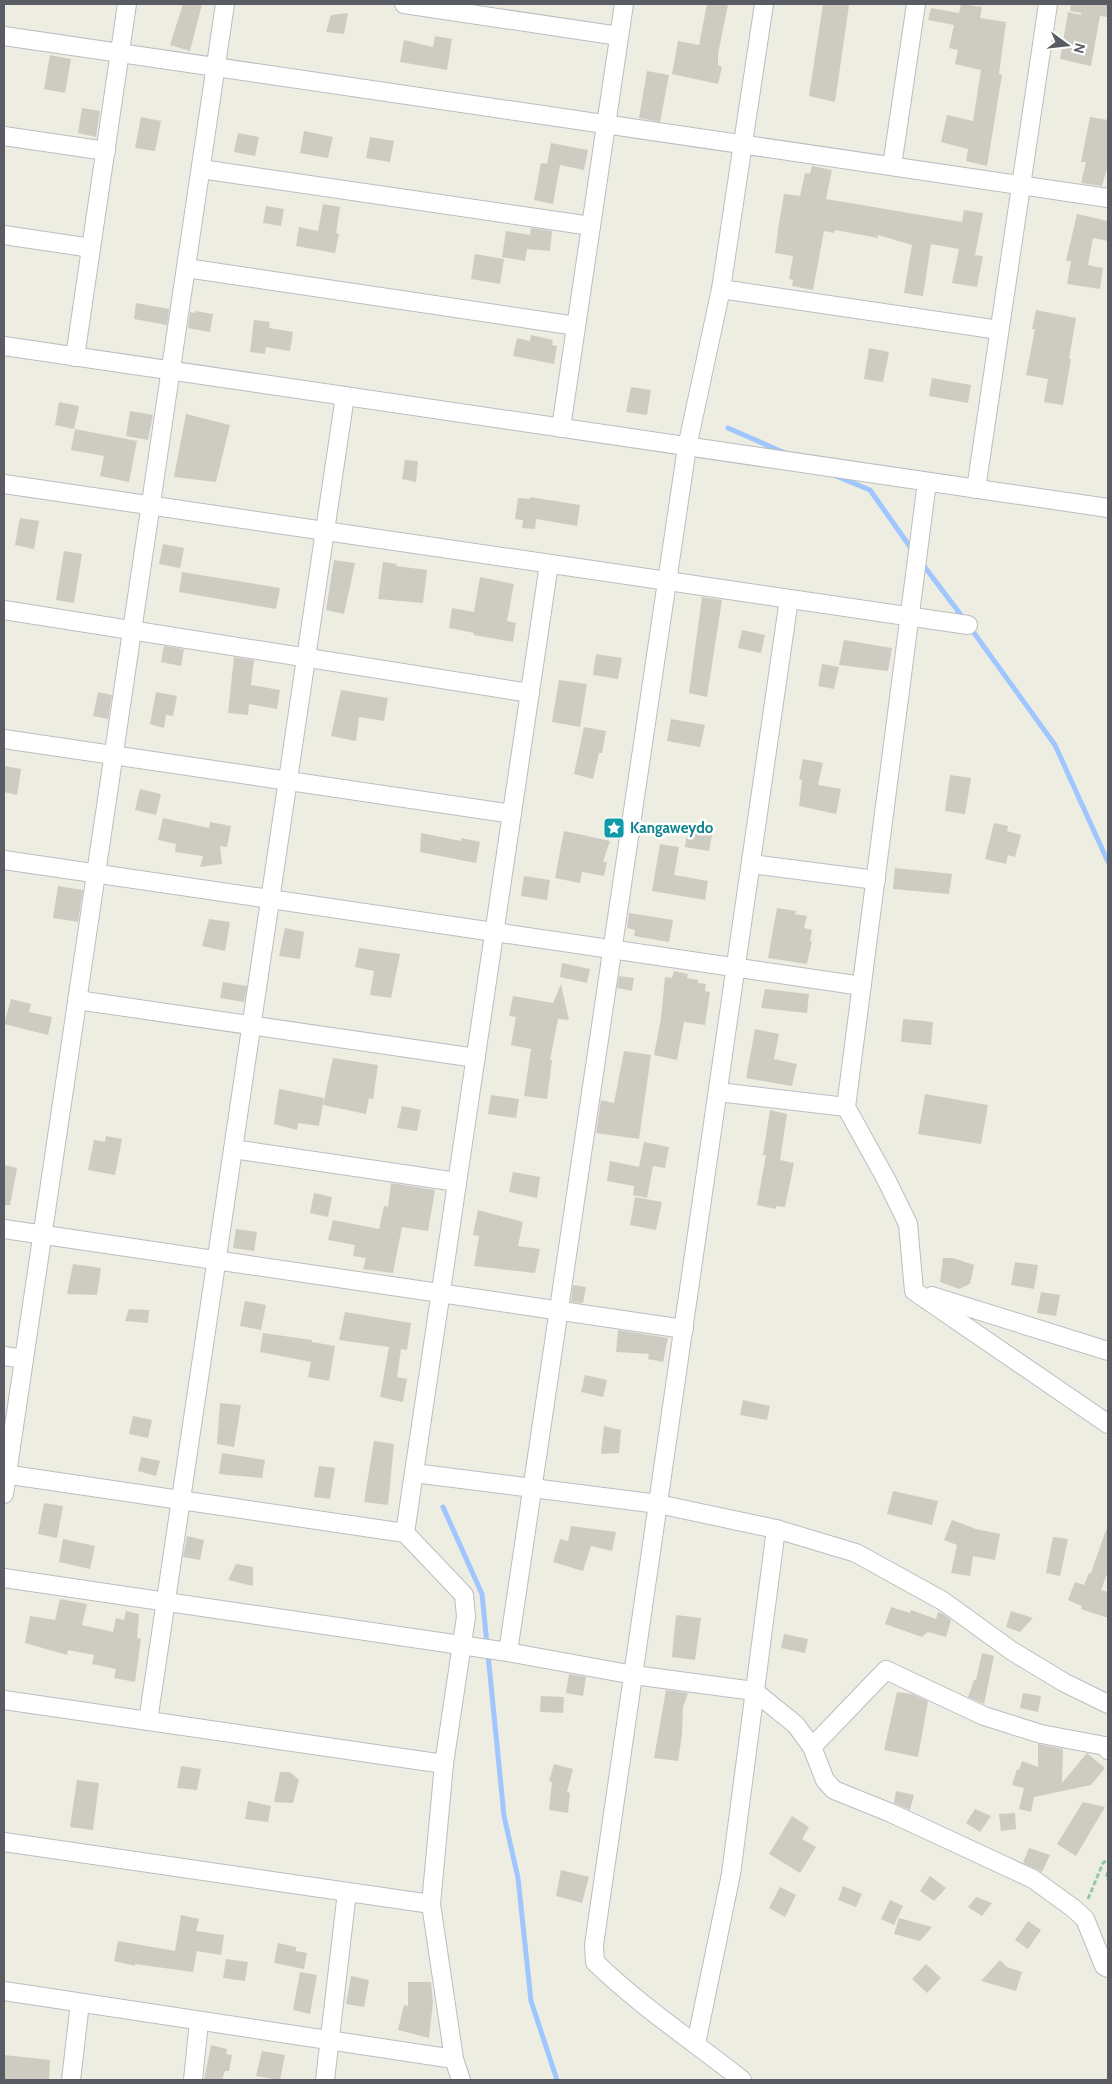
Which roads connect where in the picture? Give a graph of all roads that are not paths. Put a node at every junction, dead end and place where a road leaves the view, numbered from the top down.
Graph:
1 (128, 4) edge
2 (225, 4) edge
3 (404, 4) edge
4 (624, 4) edge
5 (764, 4) edge
6 (916, 4) edge
7 (1048, 4) edge
8 (4, 36) edge
9 (619, 36) junction
10 (120, 53) junction
11 (215, 67) junction
12 (606, 124) junction
13 (4, 136) edge
14 (743, 144) junction
15 (106, 151) junction
16 (892, 166) junction
17 (200, 168) junction
18 (1021, 185) junction
19 (1108, 198) edge
20 (591, 226) junction
21 (4, 235) edge
22 (91, 248) junction
23 (186, 268) junction
24 (721, 289) junction
25 (576, 326) junction
26 (999, 330) junction
27 (4, 346) edge
28 (75, 357) junction
29 (170, 371) junction
30 (345, 396) junction
31 (561, 428) junction
32 (687, 446) junction
33 (928, 482) junction
34 (4, 484) edge
35 (976, 489) junction
36 (1108, 504) edge
37 (151, 505) junction
38 (325, 531) junction
39 (549, 564) junction
40 (667, 581) junction
41 (789, 599) junction
42 (4, 610) edge
43 (910, 617) junction
44 (968, 625) dead end
45 (132, 630) junction
46 (306, 658) junction
47 (530, 693) junction
48 (4, 739) edge
49 (113, 755) junction
50 (288, 781) junction
51 (512, 814) junction
52 (4, 860) edge
53 (751, 864) junction
54 (96, 874) junction
55 (876, 880) junction
56 (270, 899) junction
57 (494, 932) junction
58 (612, 950) junction
59 (736, 968) junction
60 (862, 986) junction
61 (77, 1000) junction
62 (251, 1025) junction
63 (476, 1058) junction
64 (718, 1092) junction
65 (846, 1108) junction
66 (233, 1149) junction
67 (457, 1182) junction
68 (4, 1229) edge
69 (43, 1235) junction
70 (217, 1260) junction
71 (914, 1291) junction
72 (442, 1293) junction
73 (559, 1310) junction
74 (684, 1329) junction
75 (1108, 1351) edge
76 (4, 1356) edge
77 (24, 1359) junction
78 (1108, 1424) edge
79 (414, 1473) junction
80 (5, 1475) edge
81 (532, 1488) junction
82 (4, 1494) edge
83 (181, 1500) junction
84 (658, 1504) junction
85 (776, 1528) junction
86 (405, 1534) junction
87 (4, 1578) edge
88 (166, 1602) junction
89 (462, 1647) junction
90 (508, 1652) junction
91 (634, 1675) junction
92 (754, 1691) junction
93 (4, 1700) edge
94 (1108, 1704) edge
95 (148, 1721) junction
96 (1107, 1742) edge
97 (812, 1747) junction
98 (444, 1764) junction
99 (4, 1842) edge
100 (347, 1892) junction
101 (431, 1904) junction
102 (1108, 1968) edge
103 (4, 1991) edge
104 (80, 2003) junction
105 (199, 2021) junction
106 (329, 2040) junction
107 (696, 2044) junction
108 (454, 2059) junction
109 (70, 2080) edge
110 (193, 2080) edge
111 (325, 2080) edge
112 (452, 2080) edge
113 (462, 2080) edge
114 (742, 2080) edge

1 - 10 street
2 - 11 street
3 - 9 street
4 - 9 street
5 - 14 street
6 - 16 street
7 - 18 street
8 - 10 street
9 - 12 street
10 - 11 street
10 - 15 street
11 - 12 street
11 - 17 street
12 - 14 street
12 - 20 street
13 - 15 street
14 - 16 street
14 - 24 street
15 - 22 street
16 - 18 street
17 - 20 street
17 - 23 street
18 - 19 street
18 - 26 street
20 - 25 street
21 - 22 street
22 - 28 street
23 - 25 street
23 - 29 street
24 - 26 street
24 - 32 street
25 - 31 street
26 - 35 street
27 - 28 street
28 - 29 street
29 - 30 street
29 - 37 street
30 - 31 street
30 - 38 street
31 - 32 street
32 - 33 street
32 - 40 street
33 - 35 street
33 - 43 street
34 - 37 street
35 - 36 street
37 - 38 street
37 - 45 street
38 - 39 street
38 - 46 street
39 - 40 street
39 - 47 street
40 - 41 street
40 - 58 street
41 - 43 street
41 - 53 street
42 - 45 street
43 - 44 street
43 - 55 street
45 - 46 street
45 - 49 street
46 - 47 street
46 - 50 street
47 - 51 street
48 - 49 street
49 - 50 street
49 - 54 street
50 - 51 street
50 - 56 street
51 - 57 street
52 - 54 street
53 - 55 street
53 - 59 street
54 - 56 street
54 - 61 street
55 - 60 street
56 - 57 street
56 - 62 street
57 - 58 street
57 - 63 street
58 - 59 street
58 - 73 street
59 - 60 street
59 - 64 street
60 - 65 street
61 - 62 street
61 - 69 street
62 - 63 street
62 - 66 street
63 - 67 street
64 - 65 street
64 - 74 street
65 - 71 street
66 - 67 street
66 - 70 street
67 - 72 street
68 - 69 street
69 - 70 street
69 - 77 street
70 - 72 street
70 - 83 street
71 - 75 street
71 - 78 street
72 - 73 street
72 - 79 street
73 - 74 street
73 - 81 street
74 - 84 street
76 - 77 street
77 - 80 street
79 - 81 street
79 - 86 street
80 - 82 street
80 - 83 street
81 - 84 street
81 - 90 street
83 - 86 street
83 - 88 street
84 - 85 street
84 - 91 street
85 - 92 street
85 - 94 street
86 - 89 street
87 - 88 street
88 - 89 street
88 - 95 street
89 - 90 street
89 - 98 street
90 - 91 street
91 - 92 street
91 - 107 street
92 - 97 street
92 - 107 street
93 - 95 street
95 - 98 street
96 - 97 street
97 - 102 street
98 - 101 street
99 - 100 street
100 - 101 street
100 - 106 street
101 - 108 street
103 - 104 street
104 - 105 street
104 - 109 street
105 - 106 street
105 - 110 street
106 - 108 street
106 - 111 street
107 - 114 street
108 - 112 street
108 - 113 street

